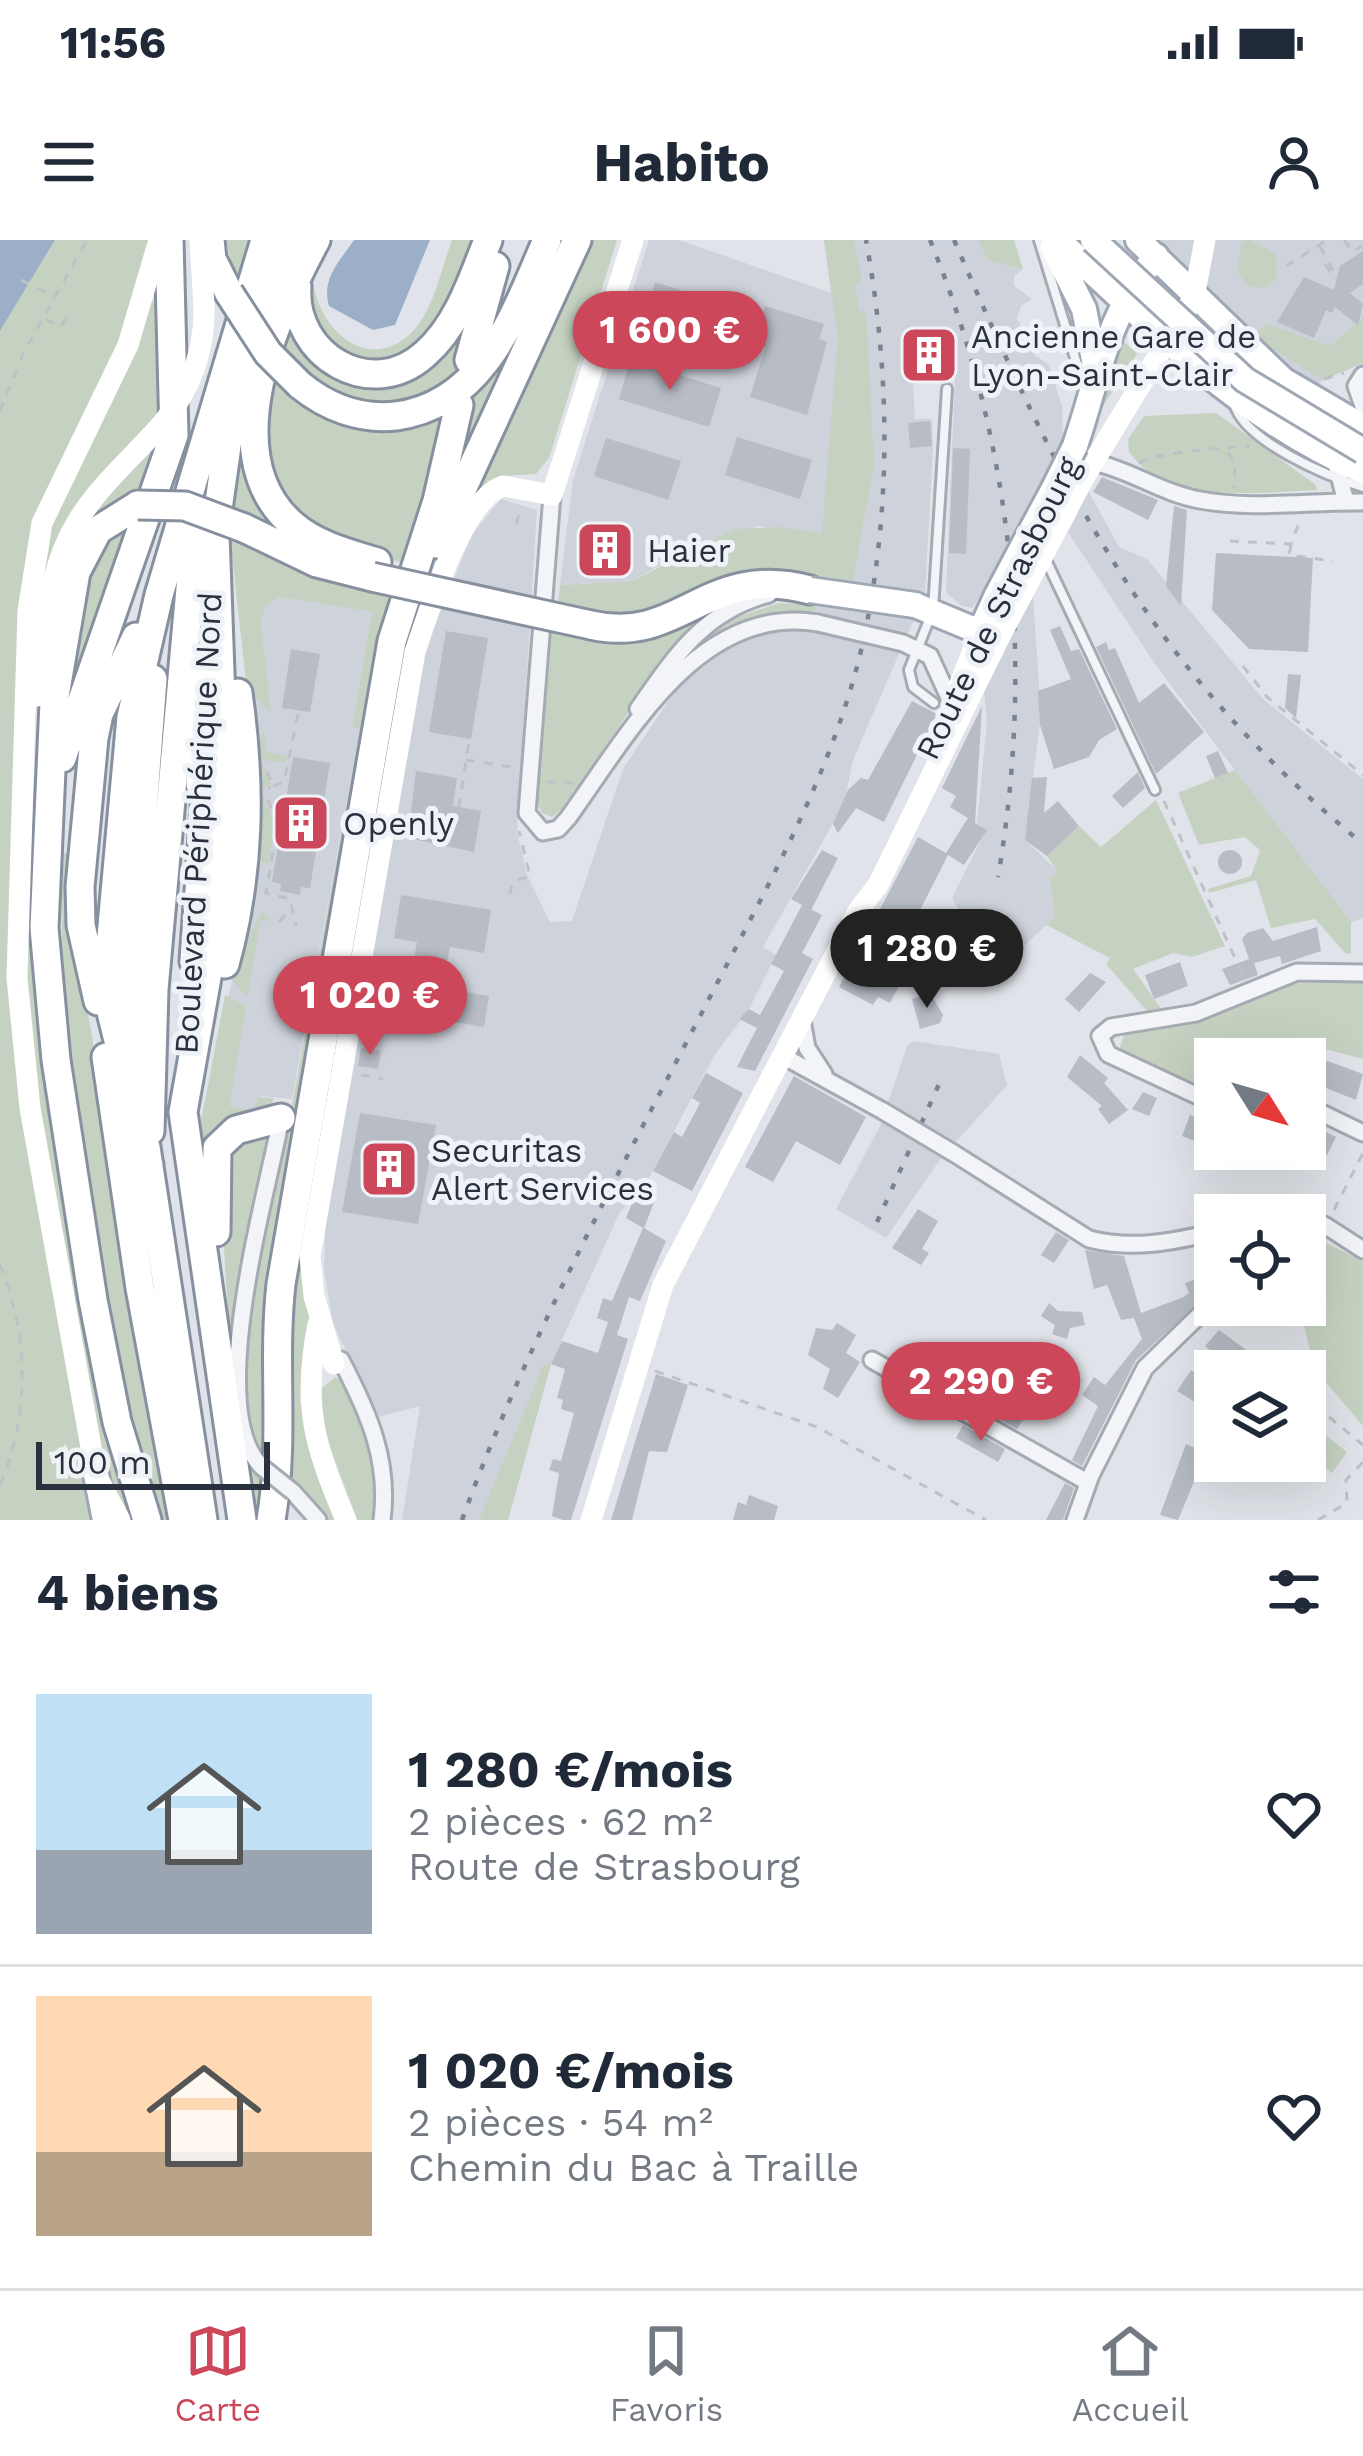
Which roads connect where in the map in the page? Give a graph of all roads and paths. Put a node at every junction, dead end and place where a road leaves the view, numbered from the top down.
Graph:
1 (88, 240) edge
2 (159, 240) edge
3 (169, 240) edge
4 (184, 240) edge
5 (200, 240) edge
6 (210, 240) edge
7 (221, 240) edge
8 (265, 240) edge
9 (287, 240) edge
10 (307, 240) edge
11 (319, 240) edge
12 (488, 240) edge
13 (505, 240) edge
14 (526, 240) edge
15 (547, 240) edge
16 (577, 240) edge
17 (633, 240) edge
18 (1039, 240) edge
19 (1048, 240) edge
20 (1058, 240) edge
21 (1093, 240) edge
22 (1204, 240) edge
23 (1327, 240) edge
24 (1344, 240) edge
25 (1155, 246) edge
26 (1318, 246) junction
27 (1361, 246) edge
28 (1325, 264) dead end
29 (1286, 266) dead end
30 (300, 270) junction
31 (21, 280) dead end
32 (228, 291) junction
33 (54, 296) junction
34 (1194, 297) junction
35 (1123, 299) junction
36 (69, 311) dead end
37 (42, 318) junction
38 (1168, 340) junction
39 (1240, 343) junction
40 (173, 344) junction
41 (471, 369) junction
42 (1354, 373) edge
43 (1208, 376) junction
44 (1315, 382) dead end
45 (946, 389) dead end
46 (1092, 393) junction
47 (459, 405) dead end
48 (1363, 406) edge
49 (0, 411) edge
50 (1363, 427) edge
51 (1109, 433) junction
52 (1258, 446) dead end
53 (1227, 451) junction
54 (1363, 451) edge
55 (202, 458) junction
56 (1084, 461) junction
57 (1130, 465) junction
58 (1346, 470) edge
59 (1363, 487) edge
60 (1233, 493) dead end
61 (552, 495) junction
62 (1354, 502) edge
63 (1305, 513) dead end
64 (205, 534) junction
65 (1230, 541) dead end
66 (1291, 544) junction
67 (1036, 554) junction
68 (1333, 561) dead end
69 (375, 570) junction
70 (810, 590) junction
71 (159, 595) junction
72 (924, 608) junction
73 (397, 623) junction
74 (990, 642) junction
75 (918, 650) junction
76 (966, 662) junction
77 (1243, 666) dead end
78 (163, 687) junction
79 (943, 703) junction
80 (298, 714) dead end
81 (469, 741) dead end
82 (28, 750) junction
83 (176, 755) junction
84 (466, 760) junction
85 (518, 768) dead end
86 (540, 771) dead end
87 (1363, 775) edge
88 (273, 786) dead end
89 (1155, 790) dead end
90 (568, 796) dead end
91 (1163, 800) dead end
92 (459, 807) dead end
93 (568, 818) junction
94 (520, 820) dead end
95 (47, 826) junction
96 (272, 894) dead end
97 (510, 894) dead end
98 (290, 910) junction
99 (858, 911) junction
100 (279, 922) dead end
101 (296, 926) dead end
102 (1363, 973) edge
103 (1248, 988) junction
104 (98, 995) junction
105 (802, 1020) junction
106 (783, 1056) junction
107 (342, 1072) junction
108 (826, 1076) junction
109 (383, 1079) dead end
110 (1194, 1094) edge
111 (183, 1112) junction
112 (1326, 1116) edge
113 (281, 1118) joint
114 (1363, 1133) edge
115 (1363, 1153) edge
116 (149, 1165) junction
117 (181, 1181) junction
118 (1326, 1226) joint
119 (313, 1235) junction
120 (1194, 1237) edge
121 (1363, 1250) edge
122 (0, 1265) edge
123 (1194, 1320) edge
124 (330, 1354) junction
125 (219, 1356) junction
126 (872, 1360) dead end
127 (651, 1370) dead end
128 (1329, 1418) dead end
129 (1363, 1445) edge
130 (1363, 1462) edge
131 (96, 1475) junction
132 (1087, 1482) junction
133 (0, 1485) edge
134 (105, 1520) edge
135 (120, 1520) edge
136 (147, 1520) edge
137 (183, 1520) edge
138 (203, 1520) edge
139 (223, 1520) edge
140 (242, 1520) edge
141 (271, 1520) edge
142 (317, 1520) edge
143 (346, 1520) edge
144 (382, 1520) edge
145 (591, 1520) edge
146 (986, 1520) edge
147 (1075, 1520) edge
148 (1318, 1520) edge

1 - 33 path
2 - 82 main road
3 - 40 highway
4 - 40 highway
5 - 82 main road, bridge
6 - 32 highway
7 - 32 highway
8 - 55 highway, Boulevard Périphérique Nord
9 - 64 highway
10 - 30 highway
11 - 30 highway
12 - 30 highway
13 - 41 highway
14 - 41 highway
15 - 41 highway
16 - 73 highway
17 - 61 main road
18 - 46 lane
19 - 46 main road
20 - 35 main road
21 - 54 main road, bridge
22 - 34 main road
23 - 26 path
24 - 27 path
25 - 34 main road
25 - 35 main road, Route de Strasbourg
26 - 28 path
26 - 29 path
30 - 69 highway
31 - 33 path
32 - 41 highway, bridge
33 - 37 path
34 - 38 main road, Route de Strasbourg
34 - 39 main road
35 - 38 main road
35 - 46 main road, Route de Strasbourg
36 - 37 path
37 - 49 path
38 - 43 main road
38 - 51 main road, Route de Strasbourg
39 - 43 main road
39 - 50 main road
40 - 95 highway
42 - 44 path
42 - 48 street
43 - 58 main road
45 - 72 lane
46 - 56 main road, Route de Strasbourg
47 - 73 highway
51 - 56 main road, Route de Strasbourg
51 - 57 street
52 - 53 path
53 - 57 path
53 - 60 path
55 - 64 highway, Boulevard Périphérique Nord
55 - 71 highway, Boulevard Périphérique Nord
56 - 57 street
56 - 67 main road, Route de Strasbourg, bridge
57 - 62 street
58 - 59 lane
58 - 62 street
61 - 93 street
61 - 107 main road
63 - 66 path
64 - 78 highway
64 - 83 highway
64 - 111 highway
65 - 66 path
66 - 68 path
67 - 74 main road, Route de Strasbourg, bridge
67 - 74 main road, Route de Strasbourg, bridge
67 - 89 lane
69 - 70 highway, bridge
69 - 95 highway, bridge
70 - 72 main road, bridge
70 - 93 street
71 - 104 highway
71 - 104 highway
71 - 116 highway
72 - 74 main road
72 - 75 lane
73 - 141 highway
74 - 76 main road, Route de Strasbourg
74 - 99 main road, Route de Strasbourg
75 - 76 street
75 - 79 street
75 - 79 lane
75 - 93 street, bridge
76 - 79 main road, Route de Strasbourg
77 - 87 path
78 - 83 highway
78 - 116 highway
79 - 99 main road, Route de Strasbourg
80 - 88 path
81 - 84 path
82 - 131 main road
83 - 116 highway
83 - 117 highway
84 - 85 path
84 - 92 path
86 - 90 path
91 - 103 path
94 - 97 path
95 - 136 highway
96 - 98 path
98 - 100 path
98 - 101 path
99 - 105 main road, Route de Strasbourg
102 - 103 street
103 - 110 street
104 - 116 highway
104 - 137 highway
105 - 106 main road, Route de Strasbourg
105 - 108 street
106 - 108 street
106 - 145 main road, Route de Strasbourg
107 - 109 path
107 - 119 main road
108 - 120 street, bridge
111 - 117 highway
111 - 125 highway
112 - 114 street
113 - 125 highway
113 - 142 street, bridge
115 - 118 path
116 - 138 highway
117 - 139 highway
118 - 121 street
119 - 124 main road
119 - 124 main road
122 - 133 path
123 - 132 street
124 - 143 main road
124 - 144 street
125 - 140 highway
126 - 132 street
127 - 146 path
128 - 129 path
130 - 148 path
131 - 134 main road
131 - 135 main road
132 - 147 street

